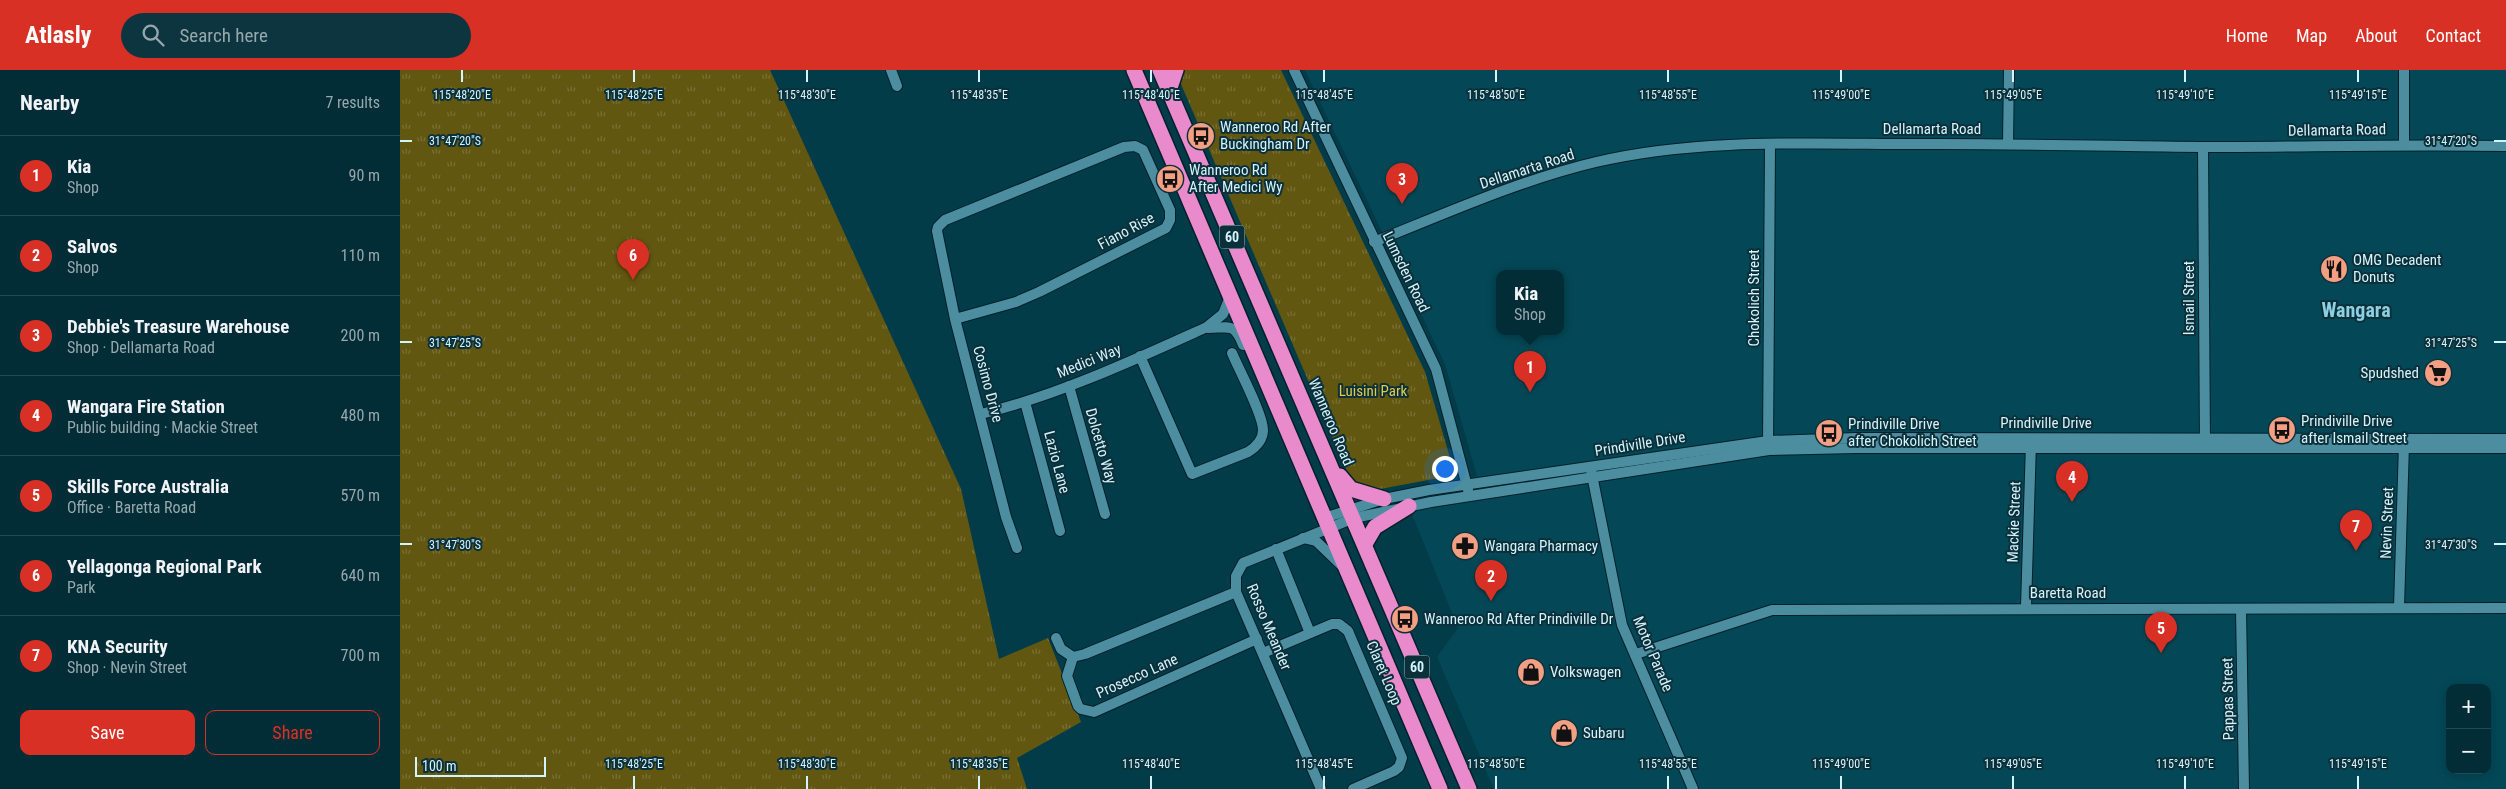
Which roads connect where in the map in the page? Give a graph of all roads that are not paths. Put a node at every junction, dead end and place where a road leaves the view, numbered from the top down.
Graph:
1 (891, 70) edge
2 (1134, 70) edge
3 (1160, 70) edge
4 (1176, 70) edge
5 (1294, 70) edge
6 (2009, 70) edge
7 (2404, 70) edge
8 (897, 86) dead end
9 (1169, 91) junction
10 (2008, 144) junction
11 (2404, 144) junction
12 (1770, 145) junction
13 (2506, 146) edge
14 (2203, 147) junction
15 (938, 226) joint
16 (1374, 242) junction
17 (1230, 297) junction
18 (955, 319) junction
19 (1207, 327) junction
20 (1232, 353) dead end
21 (1254, 354) junction
22 (1140, 356) junction
23 (1069, 386) junction
24 (1025, 402) junction
25 (980, 414) junction
26 (2506, 439) edge
27 (2031, 443) junction
28 (2205, 444) junction
29 (1768, 445) junction
30 (2404, 445) junction
31 (2506, 448) edge
32 (1331, 465) junction
33 (1591, 471) junction
34 (1468, 490) junction
35 (1384, 499) junction
36 (1409, 506) junction
37 (1352, 513) junction
38 (1105, 514) dead end
39 (1327, 523) junction
40 (1060, 531) dead end
41 (1302, 538) junction
42 (1365, 544) junction
43 (1017, 548) dead end
44 (1276, 549) junction
45 (1350, 576) junction
46 (1236, 592) junction
47 (2399, 607) junction
48 (2026, 608) junction
49 (2506, 608) edge
50 (2241, 609) junction
51 (1310, 633) junction
52 (1056, 638) dead end
53 (1257, 639) junction
54 (1263, 653) junction
55 (1636, 654) junction
56 (1073, 656) junction
57 (1320, 789) edge
58 (1353, 789) edge
59 (1440, 789) edge
60 (1469, 789) edge
61 (1693, 789) edge
62 (2244, 789) edge

1 - 8 street
2 - 17 highway, 60
3 - 9 highway, Wanneroo Road / 60
4 - 9 highway
5 - 16 street, Lumsden Road
6 - 10 street
7 - 11 street
9 - 32 highway, Wanneroo Road / 60
10 - 12 street, Dellamarta Road
10 - 14 street, Dellamarta Road
11 - 13 street, Dellamarta Road
11 - 14 street, Dellamarta Road
12 - 16 street, Dellamarta Road
12 - 29 street, Chokolich Street
14 - 28 street, Ismail Street
15 - 18 street, Cosimo Drive
15 - 18 street, Fiano Rise
16 - 34 street, Lumsden Road
17 - 19 street, Medici Way
17 - 21 highway, 60
18 - 25 street, Cosimo Drive
19 - 21 street, Medici Way
19 - 22 street, Medici Way
20 - 22 street
21 - 39 highway, 60
22 - 23 street, Medici Way
23 - 24 street, Medici Way
23 - 38 street, Dolcetto Way
24 - 25 street, Medici Way
24 - 40 street, Lazio Lane
25 - 43 street, Cosimo Drive
26 - 30 street, Prindiville Drive
27 - 28 street, Prindiville Drive
27 - 29 street, Prindiville Drive
27 - 48 street, Mackie Street
28 - 30 street, Prindiville Drive
29 - 33 street, Prindiville Drive
30 - 31 street, Prindiville Drive
30 - 47 street, Nevin Street
32 - 35 highway
32 - 37 highway, Wanneroo Road / 60
33 - 34 street, Prindiville Drive
33 - 55 street, Motor Parade
34 - 35 street, Prindiville Drive
34 - 36 street, Prindiville Drive
35 - 37 street, Prindiville Drive
36 - 37 street, Prindiville Drive
36 - 42 highway
37 - 39 street, Prindiville Drive
37 - 42 highway, Wanneroo Road / 60
39 - 41 street, Rosso Meander
39 - 45 highway, 60
41 - 44 street, Rosso Meander
41 - 45 street
42 - 60 highway, Wanneroo Road / 60
44 - 46 street, Rosso Meander
44 - 51 street
45 - 59 highway, 60
46 - 53 street, Rosso Meander
46 - 56 street
47 - 49 street, Baretta Road
47 - 50 street, Baretta Road
48 - 50 street, Baretta Road
48 - 55 street, Baretta Road
50 - 62 street, Pappas Street
51 - 54 street, Claret Loop
51 - 58 street, Claret Loop
52 - 56 street
53 - 54 street, Rosso Meander
53 - 56 street, Prosecco Lane
54 - 57 street, Rosso Meander
55 - 61 street, Motor Parade

